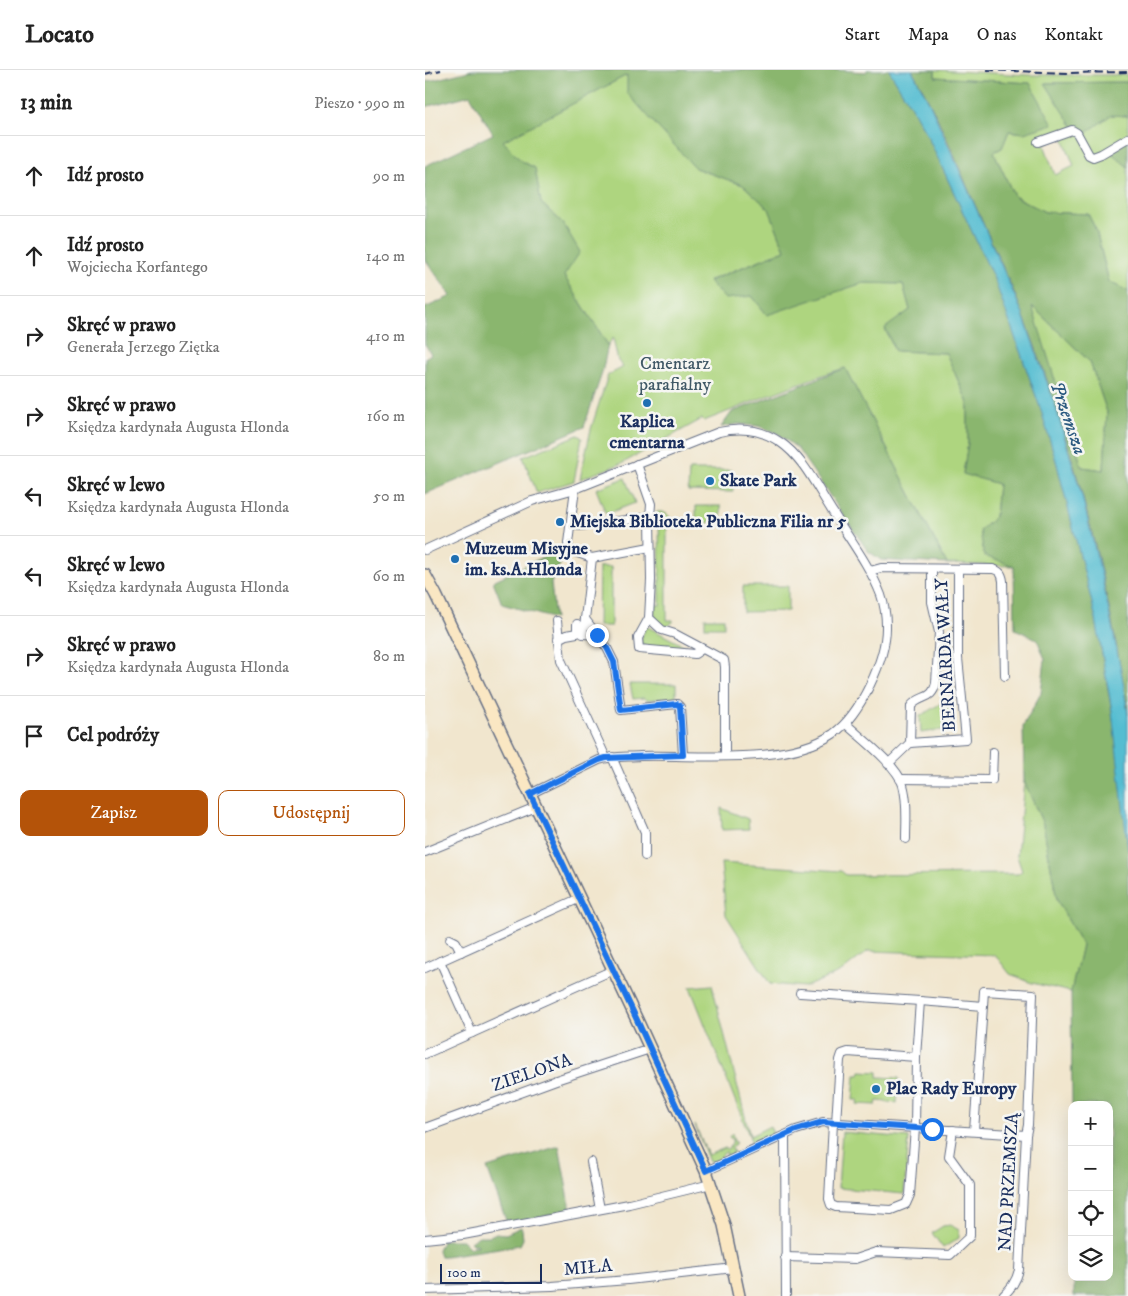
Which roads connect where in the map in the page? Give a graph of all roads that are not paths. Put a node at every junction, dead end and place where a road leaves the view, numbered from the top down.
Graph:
1 (1128, 138) edge
2 (1038, 142) dead end
3 (637, 464) junction
4 (575, 489) junction
5 (650, 517) junction
6 (571, 525) junction
7 (650, 547) junction
8 (425, 550) edge
9 (592, 558) junction
10 (932, 569) junction
11 (958, 569) junction
12 (870, 570) junction
13 (425, 575) edge
14 (649, 618) junction
15 (557, 621) dead end
16 (577, 624) dead end
17 (558, 639) junction
18 (702, 649) junction
19 (1005, 676) dead end
20 (845, 724) junction
21 (910, 743) junction
22 (993, 752) dead end
23 (683, 755) junction
24 (725, 756) junction
25 (609, 758) junction
26 (888, 764) junction
27 (900, 779) junction
28 (530, 794) junction
29 (536, 807) junction
30 (906, 839) dead end
31 (425, 852) edge
32 (645, 856) dead end
33 (580, 898) junction
34 (450, 939) dead end
35 (461, 952) junction
36 (440, 961) junction
37 (425, 968) edge
38 (613, 970) junction
39 (800, 993) dead end
40 (920, 1001) junction
41 (983, 1006) junction
42 (472, 1033) junction
43 (650, 1049) junction
44 (425, 1054) edge
45 (916, 1057) junction
46 (834, 1123) junction
47 (425, 1128) edge
48 (915, 1128) junction
49 (953, 1130) junction
50 (974, 1131) junction
51 (1026, 1135) junction
52 (785, 1136) junction
53 (591, 1162) dead end
54 (706, 1171) junction
55 (711, 1184) junction
56 (600, 1209) junction
57 (425, 1239) edge
58 (785, 1257) junction
59 (734, 1268) junction
60 (425, 1290) edge
61 (739, 1296) edge
62 (786, 1296) edge
63 (1003, 1296) edge

1 - 2 street
3 - 4 street
3 - 5 street
3 - 12 street
4 - 6 street
4 - 8 street
5 - 6 street
5 - 7 street
6 - 9 street
7 - 9 street
7 - 14 street
9 - 23 street
10 - 11 street, BERNARDA WAŁY
10 - 12 street, BERNARDA WAŁY
10 - 21 street, BERNARDA WAŁY
11 - 19 street
11 - 21 street, BERNARDA WAŁY
12 - 20 street
13 - 28 main road
14 - 18 street
14 - 18 street
15 - 17 street
16 - 17 street
17 - 25 street
18 - 24 street
20 - 24 street
20 - 26 street
21 - 26 street
22 - 27 street
23 - 24 street
23 - 25 street
25 - 28 street
25 - 32 street
26 - 27 street
27 - 30 street
28 - 29 main road
29 - 31 street
29 - 33 main road
33 - 35 street
33 - 38 main road
34 - 35 street
35 - 36 street
36 - 37 street
36 - 42 street
38 - 42 street
38 - 43 main road
39 - 40 street
40 - 41 street
40 - 45 street
41 - 50 street
41 - 51 street, NAD PRZEMSZĄ
42 - 44 street
43 - 47 street, ZIELONA
43 - 54 main road
45 - 46 street
45 - 48 street
46 - 48 street
46 - 48 street
46 - 52 street
48 - 49 street
49 - 50 street
49 - 58 street
50 - 51 street
51 - 63 street, NAD PRZEMSZĄ
52 - 54 street
52 - 58 street
53 - 56 street
54 - 55 main road
55 - 56 street
55 - 59 main road
56 - 57 street
58 - 62 street
59 - 60 street, MIŁA
59 - 61 main road

